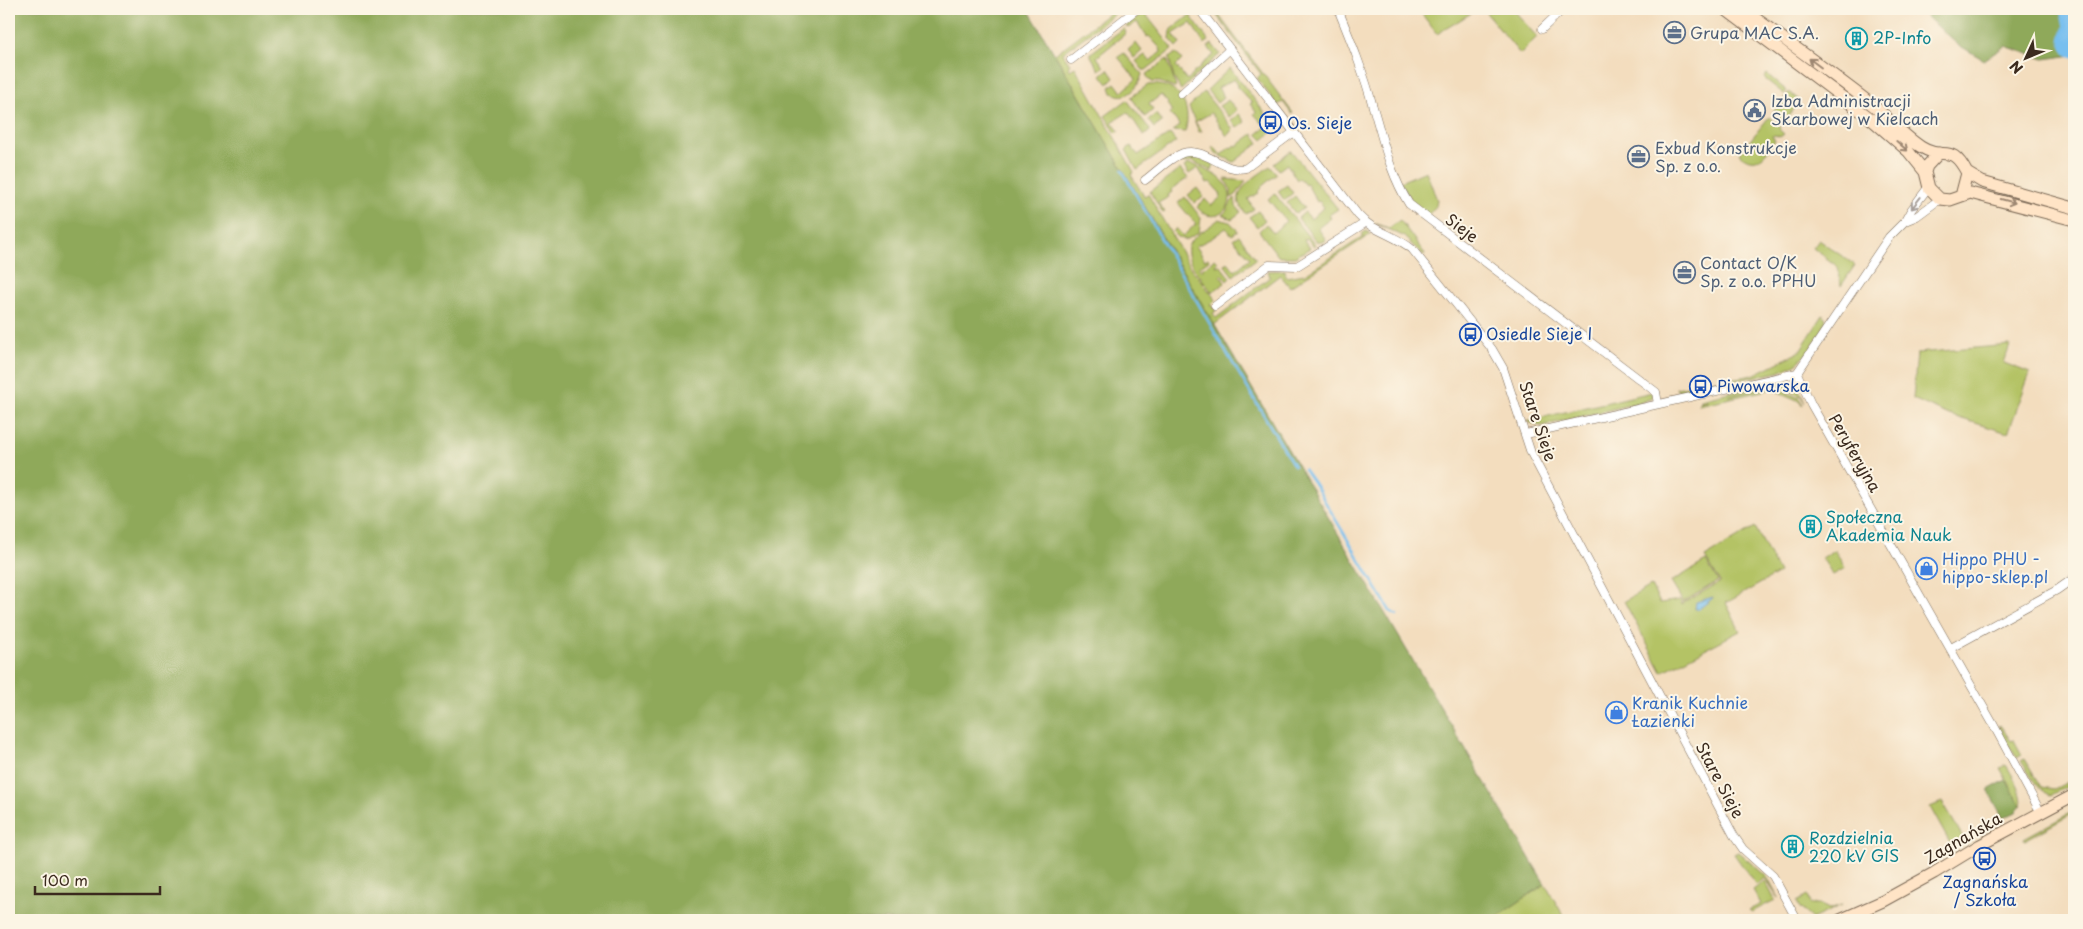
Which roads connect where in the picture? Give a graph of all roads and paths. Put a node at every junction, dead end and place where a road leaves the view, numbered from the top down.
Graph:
1 (1137, 9) edge
2 (1199, 9) edge
3 (1338, 9) edge
4 (1563, 9) edge
5 (1724, 9) edge
6 (1743, 9) edge
7 (1542, 29) dead end
8 (1230, 49) junction
9 (1071, 60) dead end
10 (1181, 94) dead end
11 (1294, 132) junction
12 (1938, 153) junction
13 (1925, 172) junction
14 (1967, 174) junction
15 (1145, 180) dead end
16 (1927, 185) junction
17 (1960, 196) junction
18 (1940, 199) junction
19 (2074, 208) edge
20 (2074, 220) edge
21 (1905, 221) junction
22 (1365, 223) junction
23 (1216, 306) dead end
24 (1797, 373) junction
25 (1658, 404) junction
26 (1526, 434) junction
27 (2074, 578) edge
28 (1951, 648) junction
29 (2074, 795) edge
30 (2041, 812) junction
31 (1796, 920) edge
32 (1840, 920) edge

1 - 9 street
2 - 8 street, Stare Sieje
3 - 25 street, Sieje
4 - 7 street
5 -> 13 main road
12 -> 6 main road
8 - 10 street
8 - 11 street, Stare Sieje
11 - 15 street
11 - 22 street, Stare Sieje
12 - 13 main road
12 - 14 main road
13 - 16 main road
14 - 17 main road
14 - 19 main road
16 - 18 main road
16 -> 21 street
17 - 18 main road
17 -> 20 main road
18 - 21 street
21 - 24 street
22 - 23 street
22 - 26 street, Stare Sieje
24 - 25 street
24 - 28 street, Peryferyjna
25 - 26 street
26 - 31 street, Stare Sieje
27 - 28 street
28 - 30 street, Peryferyjna
29 - 30 main road, Zagnańska
30 - 32 main road, Zagnańska

